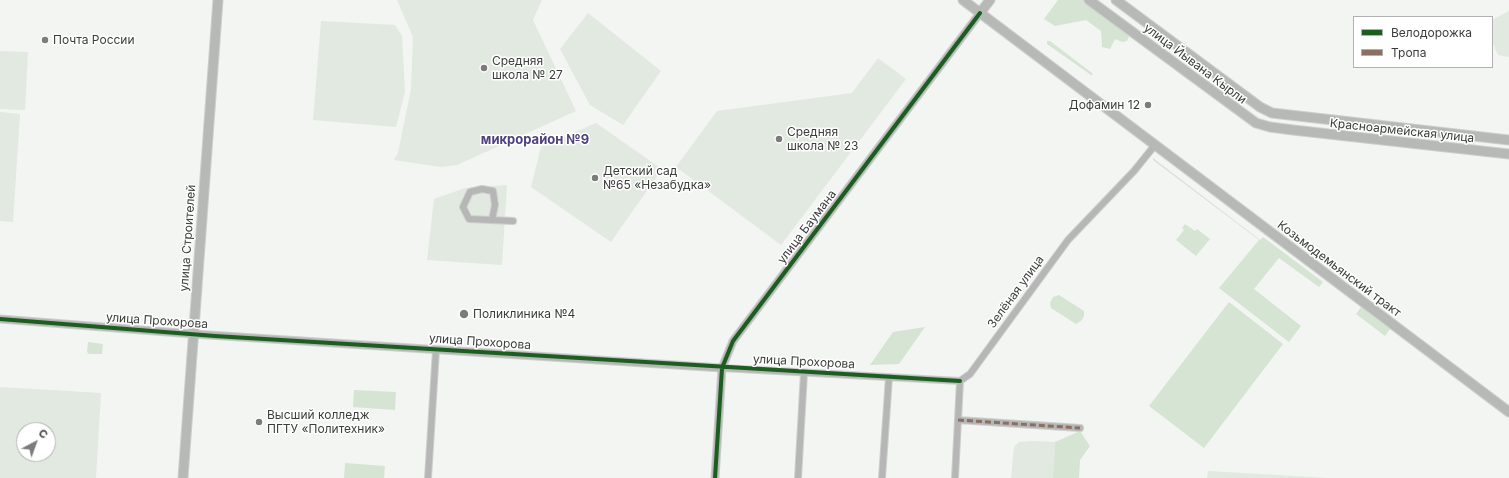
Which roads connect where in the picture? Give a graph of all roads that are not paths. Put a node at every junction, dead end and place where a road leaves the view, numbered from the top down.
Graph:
1 (218, 0) edge
2 (962, 0) edge
3 (990, 0) edge
4 (1090, 0) edge
5 (1116, 0) edge
6 (980, 13) junction
7 (1140, 18) junction
8 (1131, 30) junction
9 (1295, 115) junction
10 (1293, 130) junction
11 (1441, 132) junction
12 (1481, 136) junction
13 (1509, 140) edge
14 (1155, 145) junction
15 (1439, 147) junction
16 (1479, 151) junction
17 (1509, 154) edge
18 (492, 220) junction
19 (513, 221) dead end
20 (0, 320) edge
21 (193, 334) junction
22 (436, 350) junction
23 (722, 368) junction
24 (804, 372) junction
25 (889, 377) junction
26 (960, 381) junction
27 (1509, 412) edge
28 (958, 420) junction
29 (1080, 428) dead end
30 (183, 478) edge
31 (428, 478) edge
32 (714, 478) edge
33 (798, 478) edge
34 (882, 478) edge
35 (956, 478) edge

1 - 21 main road, улица Строителей
2 - 6 main road
3 - 6 main road, улица Баумана
4 - 8 main road, улица Йывана Кырли
5 - 7 main road, улица Йывана Кырли
6 - 14 main road
6 - 23 street, улица Баумана
7 - 8 main road
7 - 9 main road, улица Йывана Кырли
8 - 10 main road, улица Йывана Кырли
9 - 10 main road
9 - 11 main road, Красноармейская улица
10 - 15 main road, Красноармейская улица
11 - 12 main road, Красноармейская улица
11 - 15 main road
12 - 13 main road, Красноармейская улица
12 - 16 main road
14 - 26 street, Зелёная улица
14 - 27 main road, Козьмодемьянский тракт
15 - 16 main road, Красноармейская улица
16 - 17 main road, Красноармейская улица
18 - 18 street
18 - 19 street
20 - 21 street, улица Прохорова
21 - 22 street, улица Прохорова
21 - 30 main road, улица Строителей
22 - 23 street, улица Прохорова
22 - 31 street
23 - 24 street, улица Прохорова
23 - 32 street, улица Баумана
24 - 25 street, улица Прохорова
24 - 33 street
25 - 26 street, улица Прохорова
25 - 34 street
26 - 28 street
28 - 29 street
28 - 35 street

